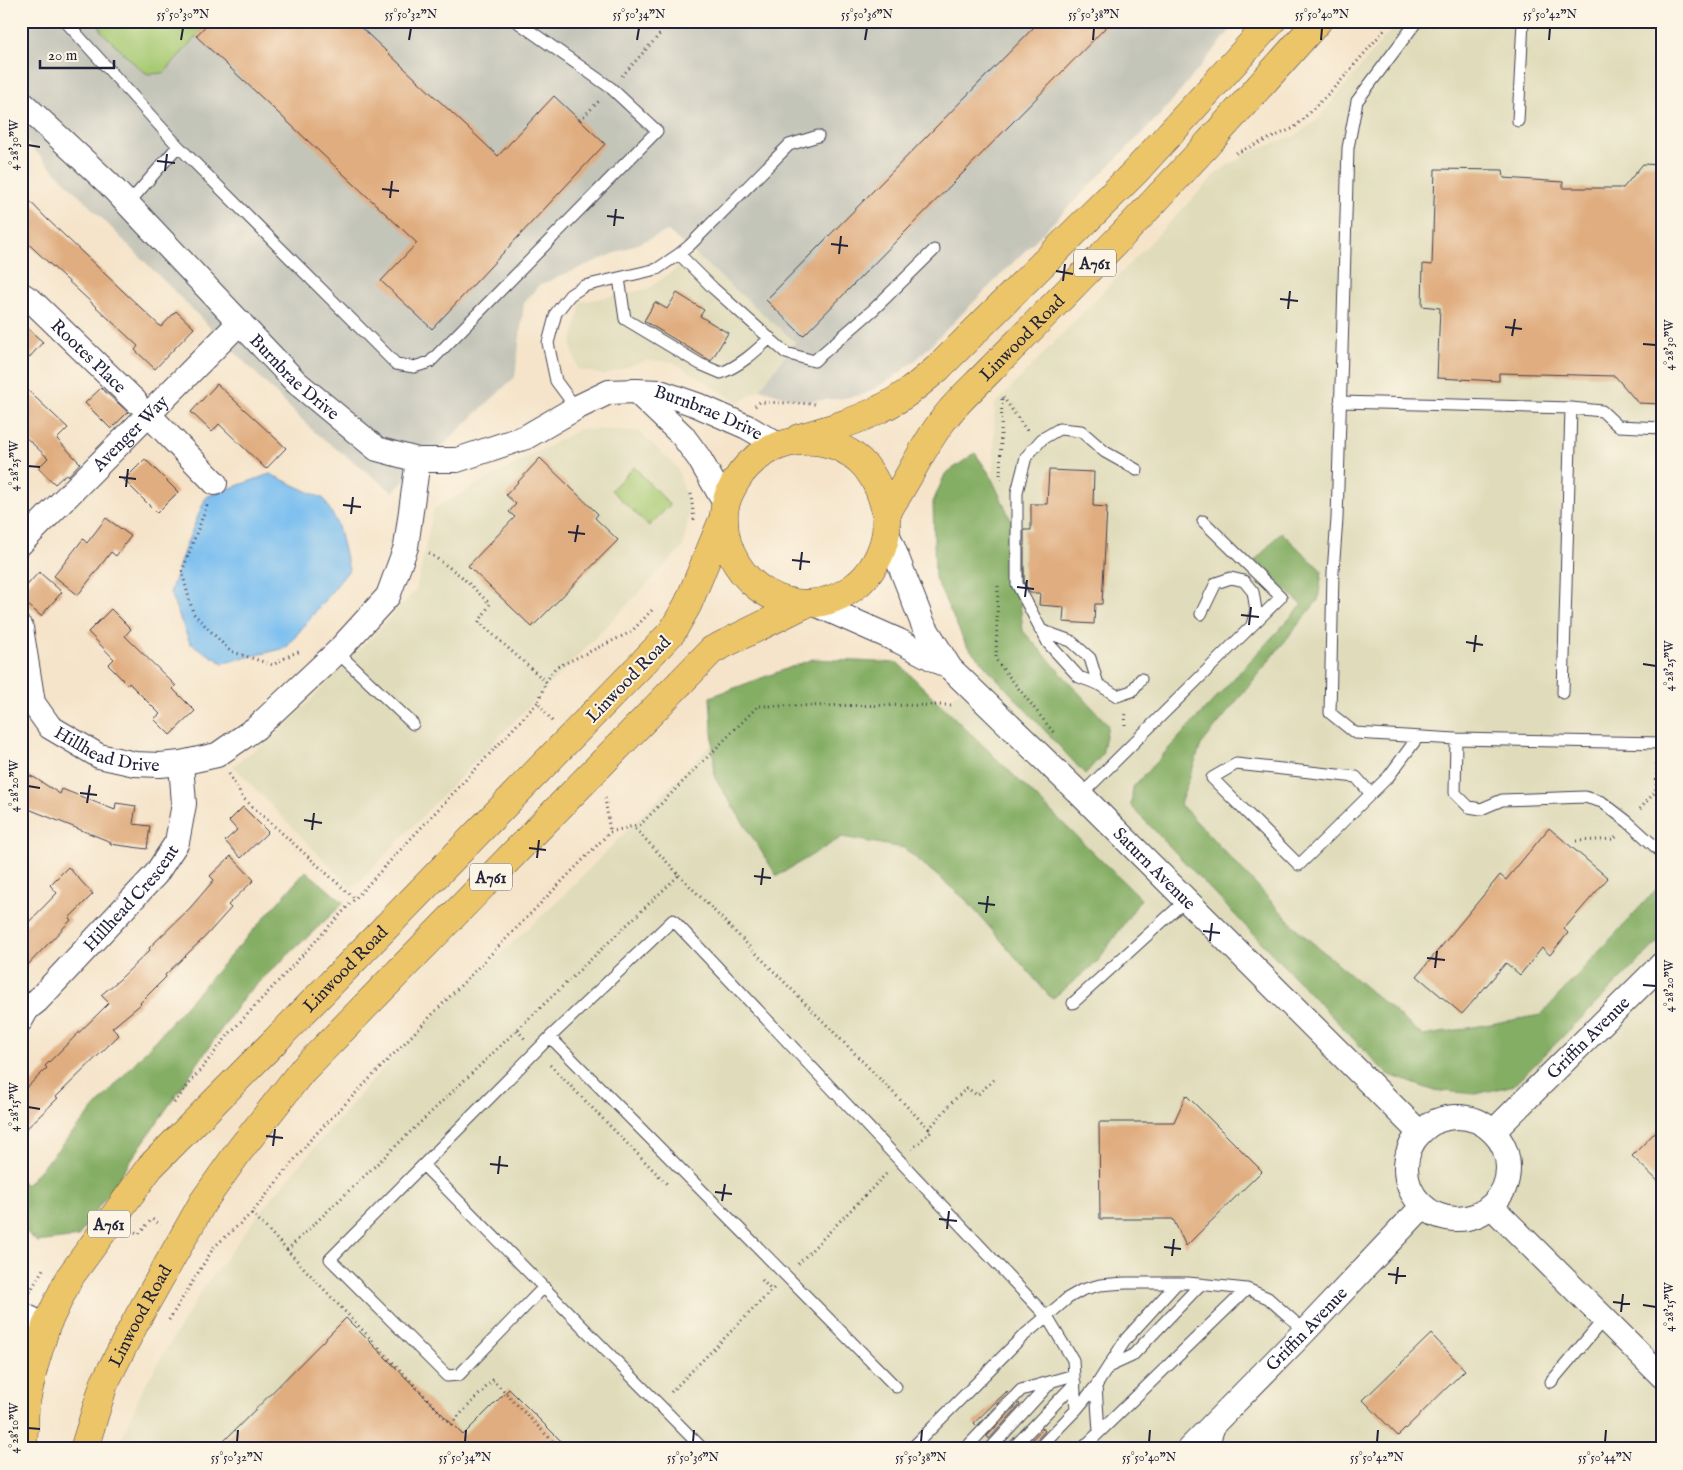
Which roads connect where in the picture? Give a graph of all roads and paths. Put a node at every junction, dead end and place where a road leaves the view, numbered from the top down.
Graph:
1 (65, 21) edge
2 (516, 21) edge
3 (1272, 21) edge
4 (1318, 21) edge
5 (1392, 21) edge
6 (1417, 21) edge
7 (1523, 21) edge
8 (21, 102) edge
9 (1518, 120) dead end
10 (818, 136) dead end
11 (178, 146) junction
12 (1231, 155) dead end
13 (128, 204) junction
14 (934, 250) dead end
15 (678, 254) junction
16 (619, 278) junction
17 (21, 294) edge
18 (240, 322) junction
19 (770, 338) junction
20 (999, 386) junction
21 (636, 391) junction
22 (1340, 402) junction
23 (141, 407) junction
24 (576, 408) junction
25 (1570, 408) junction
26 (1662, 428) edge
27 (783, 443) junction
28 (1037, 445) junction
29 (418, 460) junction
30 (1137, 470) dead end
31 (216, 483) joint
32 (1000, 484) dead end
33 (725, 511) junction
34 (1203, 521) dead end
35 (886, 523) junction
36 (407, 541) junction
37 (21, 543) edge
38 (998, 582) dead end
39 (809, 603) junction
40 (1201, 614) dead end
41 (1252, 626) junction
42 (21, 628) edge
43 (1040, 630) junction
44 (307, 650) dead end
45 (337, 652) junction
46 (24, 657) edge
47 (950, 668) junction
48 (1141, 678) dead end
49 (546, 682) dead end
50 (1098, 684) junction
51 (1132, 691) junction
52 (1563, 693) dead end
53 (538, 702) dead end
54 (964, 705) dead end
55 (413, 724) dead end
56 (1418, 737) junction
57 (1456, 739) junction
58 (1662, 743) edge
59 (1133, 744) junction
60 (1038, 753) junction
61 (217, 755) junction
62 (181, 763) junction
63 (1371, 794) junction
64 (1082, 796) junction
65 (633, 826) junction
66 (1662, 852) edge
67 (680, 875) junction
68 (355, 899) junction
69 (1186, 900) junction
70 (1662, 964) edge
71 (1073, 1003) dead end
72 (23, 1012) edge
73 (550, 1038) junction
74 (996, 1078) dead end
75 (170, 1108) dead end
76 (929, 1129) junction
77 (1493, 1132) junction
78 (1420, 1133) junction
79 (900, 1160) junction
80 (423, 1165) junction
81 (1422, 1207) junction
82 (1492, 1207) junction
83 (112, 1220) junction
84 (183, 1238) junction
85 (214, 1247) junction
86 (287, 1250) dead end
87 (46, 1265) dead end
88 (786, 1276) junction
89 (1177, 1283) junction
90 (1201, 1284) junction
91 (544, 1287) junction
92 (1246, 1289) junction
93 (25, 1304) edge
94 (1047, 1317) junction
95 (1604, 1318) junction
96 (46, 1326) junction
97 (166, 1326) dead end
98 (1305, 1331) junction
99 (1108, 1367) junction
100 (1662, 1376) edge
101 (1074, 1379) junction
102 (1052, 1382) junction
103 (1551, 1382) dead end
104 (1096, 1386) junction
105 (896, 1387) dead end
106 (659, 1403) junction
107 (1076, 1410) junction
108 (1223, 1414) junction
109 (1099, 1432) junction
110 (23, 1449) edge
111 (84, 1449) edge
112 (703, 1449) edge
113 (911, 1449) edge
114 (965, 1449) edge
115 (990, 1449) edge
116 (1012, 1449) edge
117 (1038, 1449) edge
118 (1082, 1449) edge
119 (1189, 1449) edge
120 (1212, 1449) edge

1 - 11 lane
2 - 11 lane
3 - 27 main road, A761
4 - 20 main road, Linwood Road / A761
5 - 12 path
6 - 22 lane
7 - 9 lane
8 - 13 street, Burnbrae Drive
10 - 15 lane
11 - 13 lane
13 - 18 street, Burnbrae Drive
14 - 19 lane
15 - 16 lane
15 - 19 lane
16 - 19 lane
16 - 24 lane
17 - 23 street, Rootes Place
18 - 23 street, Avenger Way
18 - 29 street, Burnbrae Drive
20 - 28 path
20 - 32 path
20 - 35 main road, Linwood Road / A761
21 - 24 street, Burnbrae Drive
21 - 27 street, Burnbrae Drive
21 - 33 street, Burnbrae Drive
22 - 25 lane
22 - 56 lane
23 - 31 street, Rootes Place
23 - 37 street, Avenger Way
24 - 29 street, Burnbrae Drive
25 - 26 lane
25 - 52 lane
27 - 33 main road
27 - 35 main road
28 - 30 lane
28 - 43 lane
29 - 36 street
31 - 44 path
33 - 39 main road
33 - 83 main road, Linwood Road / A761, bridge
34 - 41 lane
35 - 39 main road
35 - 47 street, Saturn Avenue
36 - 45 street
36 - 49 path
38 - 60 path
39 - 47 street, Saturn Avenue
39 - 84 main road, Linwood Road / A761, bridge
40 - 41 lane
41 - 59 lane
42 - 46 street, Hillhead Drive
43 - 50 lane
43 - 50 lane
45 - 55 lane
45 - 61 street
46 - 62 street, Hillhead Drive
47 - 60 street, Saturn Avenue
48 - 51 lane
50 - 51 lane
51 - 59 path
53 - 68 path
54 - 65 path
56 - 57 lane
56 - 63 lane
57 - 58 lane
57 - 66 lane
59 - 64 lane
60 - 64 street, Saturn Avenue
61 - 62 street, Hillhead Drive
61 - 68 path
62 - 72 street, Hillhead Crescent
63 - 63 lane
64 - 69 street, Saturn Avenue
65 - 67 path
65 - 85 path
67 - 76 path
67 - 86 path
68 - 75 path
69 - 71 lane
69 - 78 street, Saturn Avenue
70 - 77 street, Griffin Avenue
73 - 79 lane
73 - 80 lane
73 - 88 lane
74 - 76 path
76 - 79 path
77 - 78 street
77 - 82 street
78 - 81 street
79 - 88 path
79 - 94 lane
80 - 91 lane
80 - 91 lane
81 - 82 street
81 - 98 street, Griffin Avenue
82 - 95 street
83 - 84 path
83 - 96 main road, Linwood Road / A761
84 - 85 path
84 - 111 main road, Linwood Road / A761
85 - 97 path
87 - 93 path
88 - 105 lane
88 - 106 path
89 - 90 lane
89 - 94 lane
89 - 99 lane
90 - 92 lane
90 - 99 lane
91 - 106 lane
92 - 98 lane
92 - 109 lane
93 - 96 street
94 - 101 lane
94 - 113 lane
95 - 100 street
95 - 103 lane
96 - 110 main road, Linwood Road / A761
98 - 108 street, Griffin Avenue
99 - 104 lane
101 - 102 lane
101 - 107 lane
101 - 116 lane
102 - 114 lane
102 - 115 lane
104 - 107 lane
104 - 109 lane
106 - 112 lane
107 - 117 lane
108 - 119 street, Griffin Avenue
108 - 120 lane
109 - 118 lane

